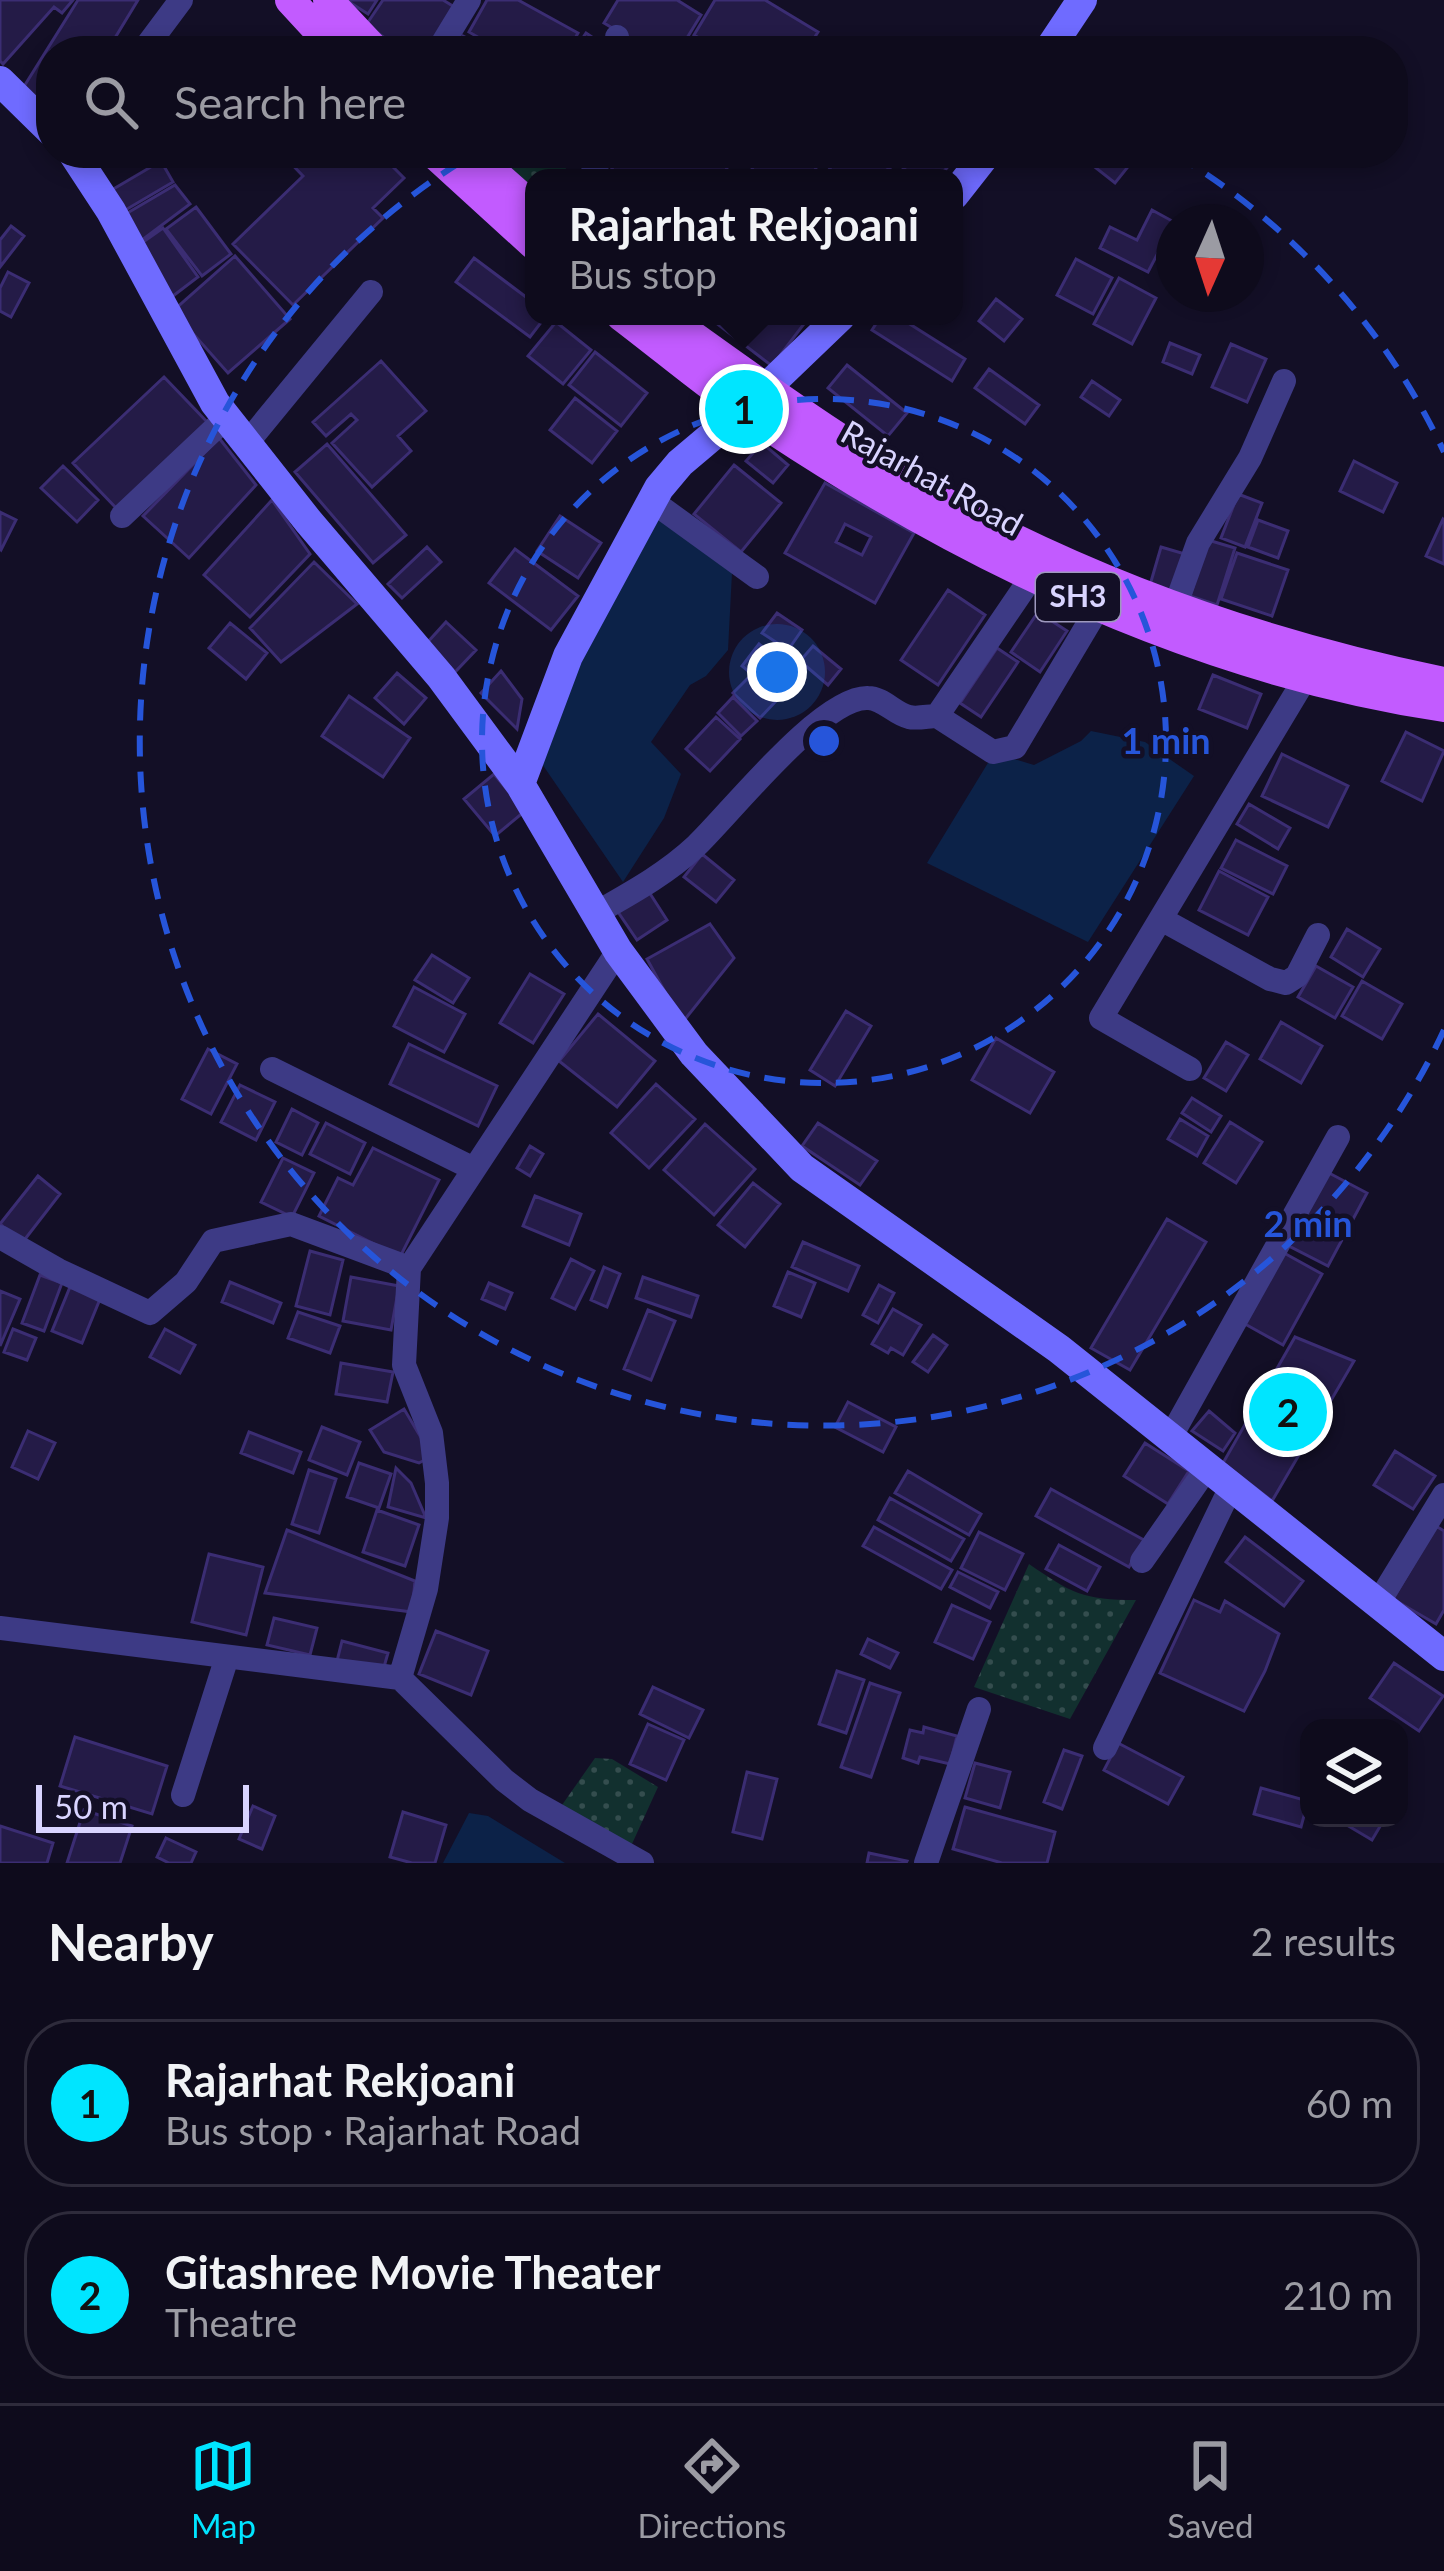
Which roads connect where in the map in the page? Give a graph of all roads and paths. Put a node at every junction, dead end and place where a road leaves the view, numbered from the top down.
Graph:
1 (181, 0) edge
2 (290, 0) edge
3 (328, 0) edge
4 (469, 0) edge
5 (1082, 0) edge
6 (154, 36) edge
7 (323, 36) edge
8 (362, 36) edge
9 (448, 36) edge
10 (1058, 36) edge
11 (0, 81) edge
12 (36, 116) edge
13 (83, 168) edge
14 (450, 168) edge
15 (489, 168) edge
16 (525, 200) edge
17 (525, 237) edge
18 (371, 292) dead end
19 (636, 325) edge
20 (675, 325) edge
21 (832, 325) edge
22 (1284, 381) dead end
23 (754, 398) junction
24 (226, 417) junction
25 (247, 443) junction
26 (652, 501) junction
27 (122, 516) dead end
28 (1033, 575) junction
29 (757, 577) dead end
30 (1099, 606) junction
31 (1175, 607) junction
32 (1306, 677) junction
33 (1444, 682) edge
34 (1444, 707) edge
35 (937, 716) junction
36 (520, 784) junction
37 (596, 913) junction
38 (1161, 919) junction
39 (1318, 935) dead end
40 (618, 951) junction
41 (272, 1069) dead end
42 (1190, 1069) dead end
43 (1338, 1137) dead end
44 (474, 1168) junction
45 (0, 1238) edge
46 (410, 1268) junction
47 (1170, 1438) junction
48 (1220, 1477) junction
49 (1444, 1495) edge
50 (1142, 1562) dead end
51 (1378, 1603) junction
52 (0, 1628) edge
53 (1444, 1656) edge
54 (227, 1657) junction
55 (400, 1678) junction
56 (979, 1709) dead end
57 (1105, 1748) dead end
58 (183, 1795) dead end
59 (642, 1863) edge
60 (926, 1863) edge

1 - 6 street
2 - 7 main road
3 - 8 main road
4 - 9 street
5 - 10 street
11 - 12 street
13 - 24 street
14 - 17 main road
15 - 16 main road
18 - 25 street
19 - 23 main road, Rajarhat Road / SH3
20 - 23 main road, Rajarhat Road / SH3
21 - 23 street
22 - 31 street
23 - 26 street
23 - 28 main road, Rajarhat Road / SH3
23 - 31 main road, Rajarhat Road / SH3
24 - 25 street
24 - 27 street
25 - 36 street
26 - 29 street
26 - 36 street
28 - 30 main road, Rajarhat Road / SH3
28 - 35 street
30 - 32 main road, Rajarhat Road / SH3
30 - 35 street
31 - 33 main road, Rajarhat Road / SH3
32 - 34 main road, Rajarhat Road / SH3
32 - 38 street
35 - 37 street
36 - 37 street
37 - 40 street
38 - 39 street
38 - 42 street
40 - 44 street
40 - 47 street
41 - 44 street
43 - 47 street
44 - 46 street
45 - 46 street
46 - 55 street
47 - 48 street
48 - 50 street
48 - 51 street
48 - 57 street
49 - 51 street
51 - 53 street
52 - 54 street
54 - 55 street
54 - 58 street
55 - 59 street
56 - 60 street

